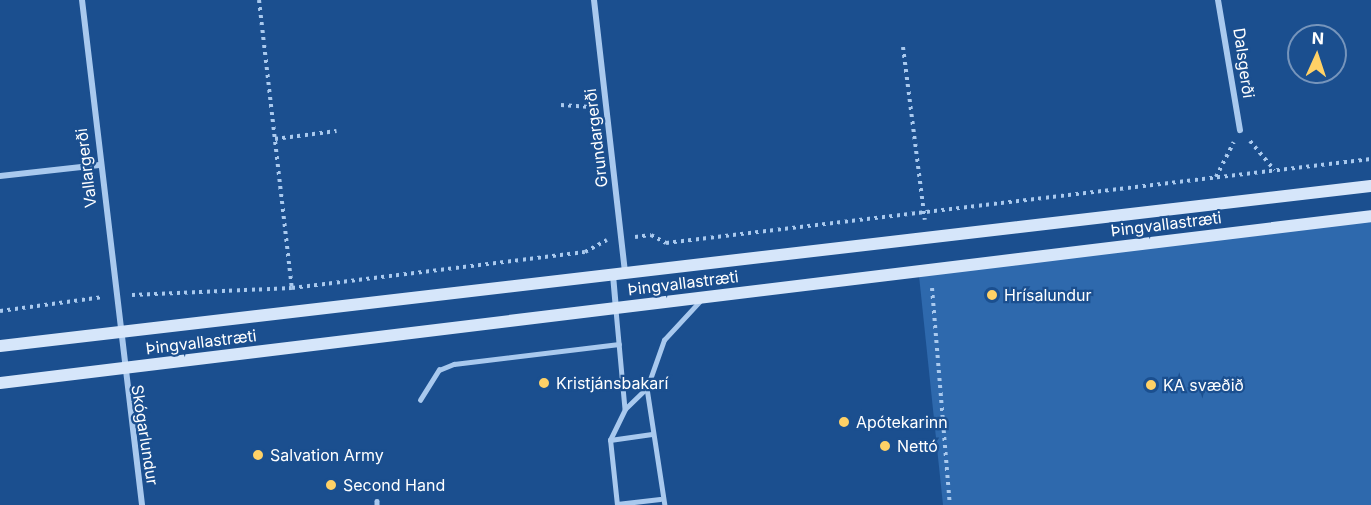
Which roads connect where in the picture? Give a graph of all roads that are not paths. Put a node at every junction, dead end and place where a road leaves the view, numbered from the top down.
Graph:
1 (82, 0) edge
2 (594, 0) edge
3 (1218, 0) edge
4 (1240, 130) road end
5 (99, 165) junction
6 (0, 177) edge
7 (1371, 186) edge
8 (1371, 216) edge
9 (619, 274) junction
10 (704, 297) junction
11 (616, 308) junction
12 (119, 332) junction
13 (619, 344) junction
14 (0, 346) edge
15 (122, 368) junction
16 (0, 383) edge
17 (647, 388) junction
18 (420, 400) dead end
19 (625, 409) junction
20 (652, 434) junction
21 (610, 440) junction
22 (660, 499) junction
23 (617, 504) edge
24 (142, 505) edge
25 (665, 505) edge

1 - 5 street, Vallargerði
2 - 9 street, Grundargerði
3 - 4 street, Dalsgerði
5 - 6 street
5 - 12 street, Vallargerði
7 - 9 main road, Þingvallastræti
8 - 10 main road, Þingvallastræti
9 - 11 street, Grundargerði
9 - 12 main road, Þingvallastræti
10 - 11 main road, Þingvallastræti
10 - 17 lane
11 - 13 lane
11 - 15 main road, Þingvallastræti
12 - 14 main road, Þingvallastræti
12 - 15 street, Skógarlundur
13 - 18 lane
13 - 19 lane
15 - 16 main road, Þingvallastræti
15 - 24 street, Skógarlundur
17 - 19 lane
17 - 20 lane
19 - 21 lane
20 - 21 lane
20 - 22 lane
21 - 23 lane
22 - 23 lane
22 - 25 lane

